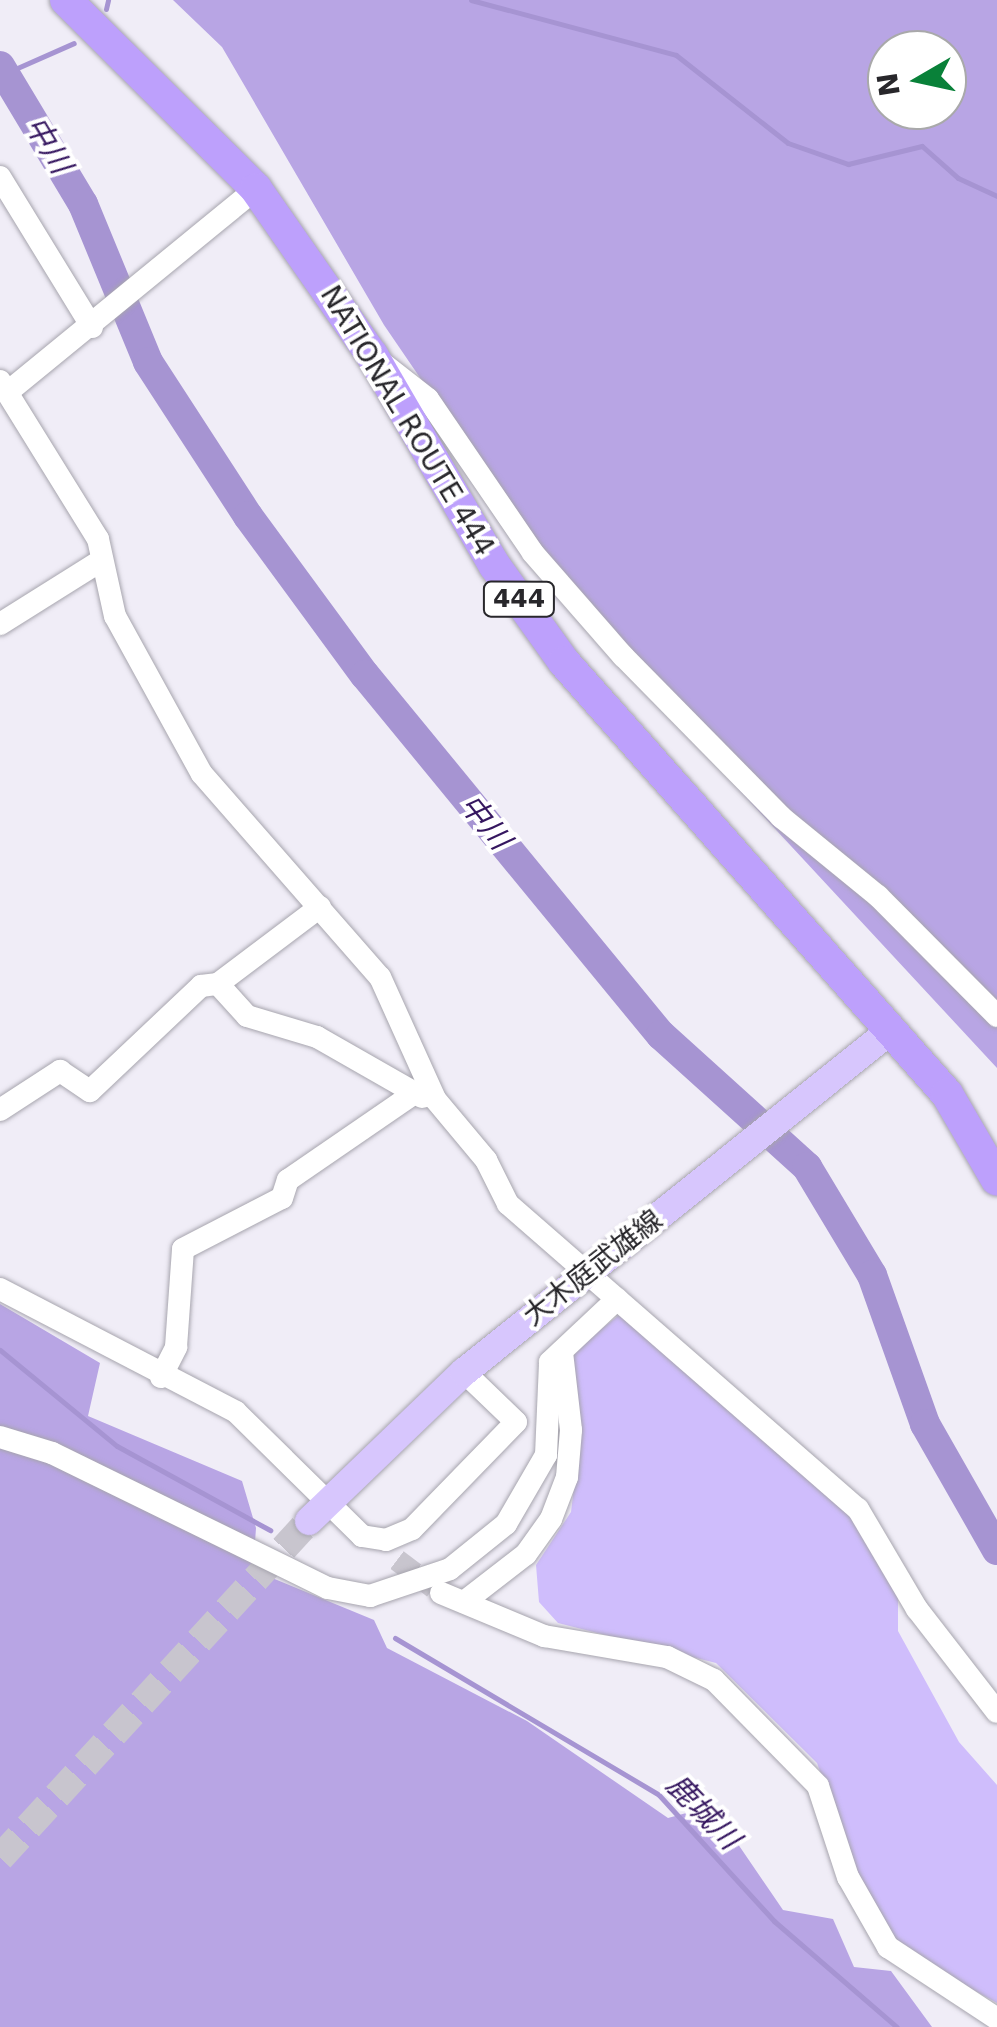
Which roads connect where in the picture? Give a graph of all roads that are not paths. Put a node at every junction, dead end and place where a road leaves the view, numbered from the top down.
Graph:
1 (66, 0) edge
2 (0, 176) edge
3 (256, 189) junction
4 (92, 327) junction
5 (372, 355) junction
6 (5, 386) edge
7 (102, 560) junction
8 (0, 624) edge
9 (320, 907) junction
10 (218, 984) junction
11 (997, 1016) edge
12 (890, 1031) junction
13 (410, 1096) junction
14 (436, 1099) junction
15 (0, 1110) edge
16 (997, 1180) edge
17 (587, 1270) junction
18 (0, 1290) edge
19 (618, 1299) junction
20 (562, 1352) junction
21 (464, 1372) junction
22 (161, 1377) junction
23 (551, 1416) junction
24 (516, 1422) junction
25 (0, 1437) edge
26 (318, 1512) junction
27 (441, 1593) tunnel mouth
28 (464, 1602) junction
29 (997, 1712) edge
30 (997, 2019) edge

1 - 3 highway, NATIONAL ROUTE 444 / 444
2 - 4 street
3 - 4 street
3 - 5 highway, NATIONAL ROUTE 444 / 444
4 - 6 street
5 - 11 street
5 - 12 highway, NATIONAL ROUTE 444 / 444
6 - 7 street
7 - 8 street
7 - 9 street
9 - 10 street
9 - 14 street
10 - 13 street
10 - 15 street
12 - 16 highway, NATIONAL ROUTE 444 / 444
12 - 17 main road, 大木庭武雄線
13 - 14 street
13 - 22 street
14 - 17 street
17 - 19 street
17 - 21 main road, 大木庭武雄線
18 - 22 street
19 - 20 street
19 - 29 street
20 - 23 street
20 - 28 street
21 - 24 street
21 - 26 main road, 大木庭武雄線
22 - 26 street
23 - 24 street
23 - 25 street
24 - 26 street
27 - 28 street
28 - 30 street

